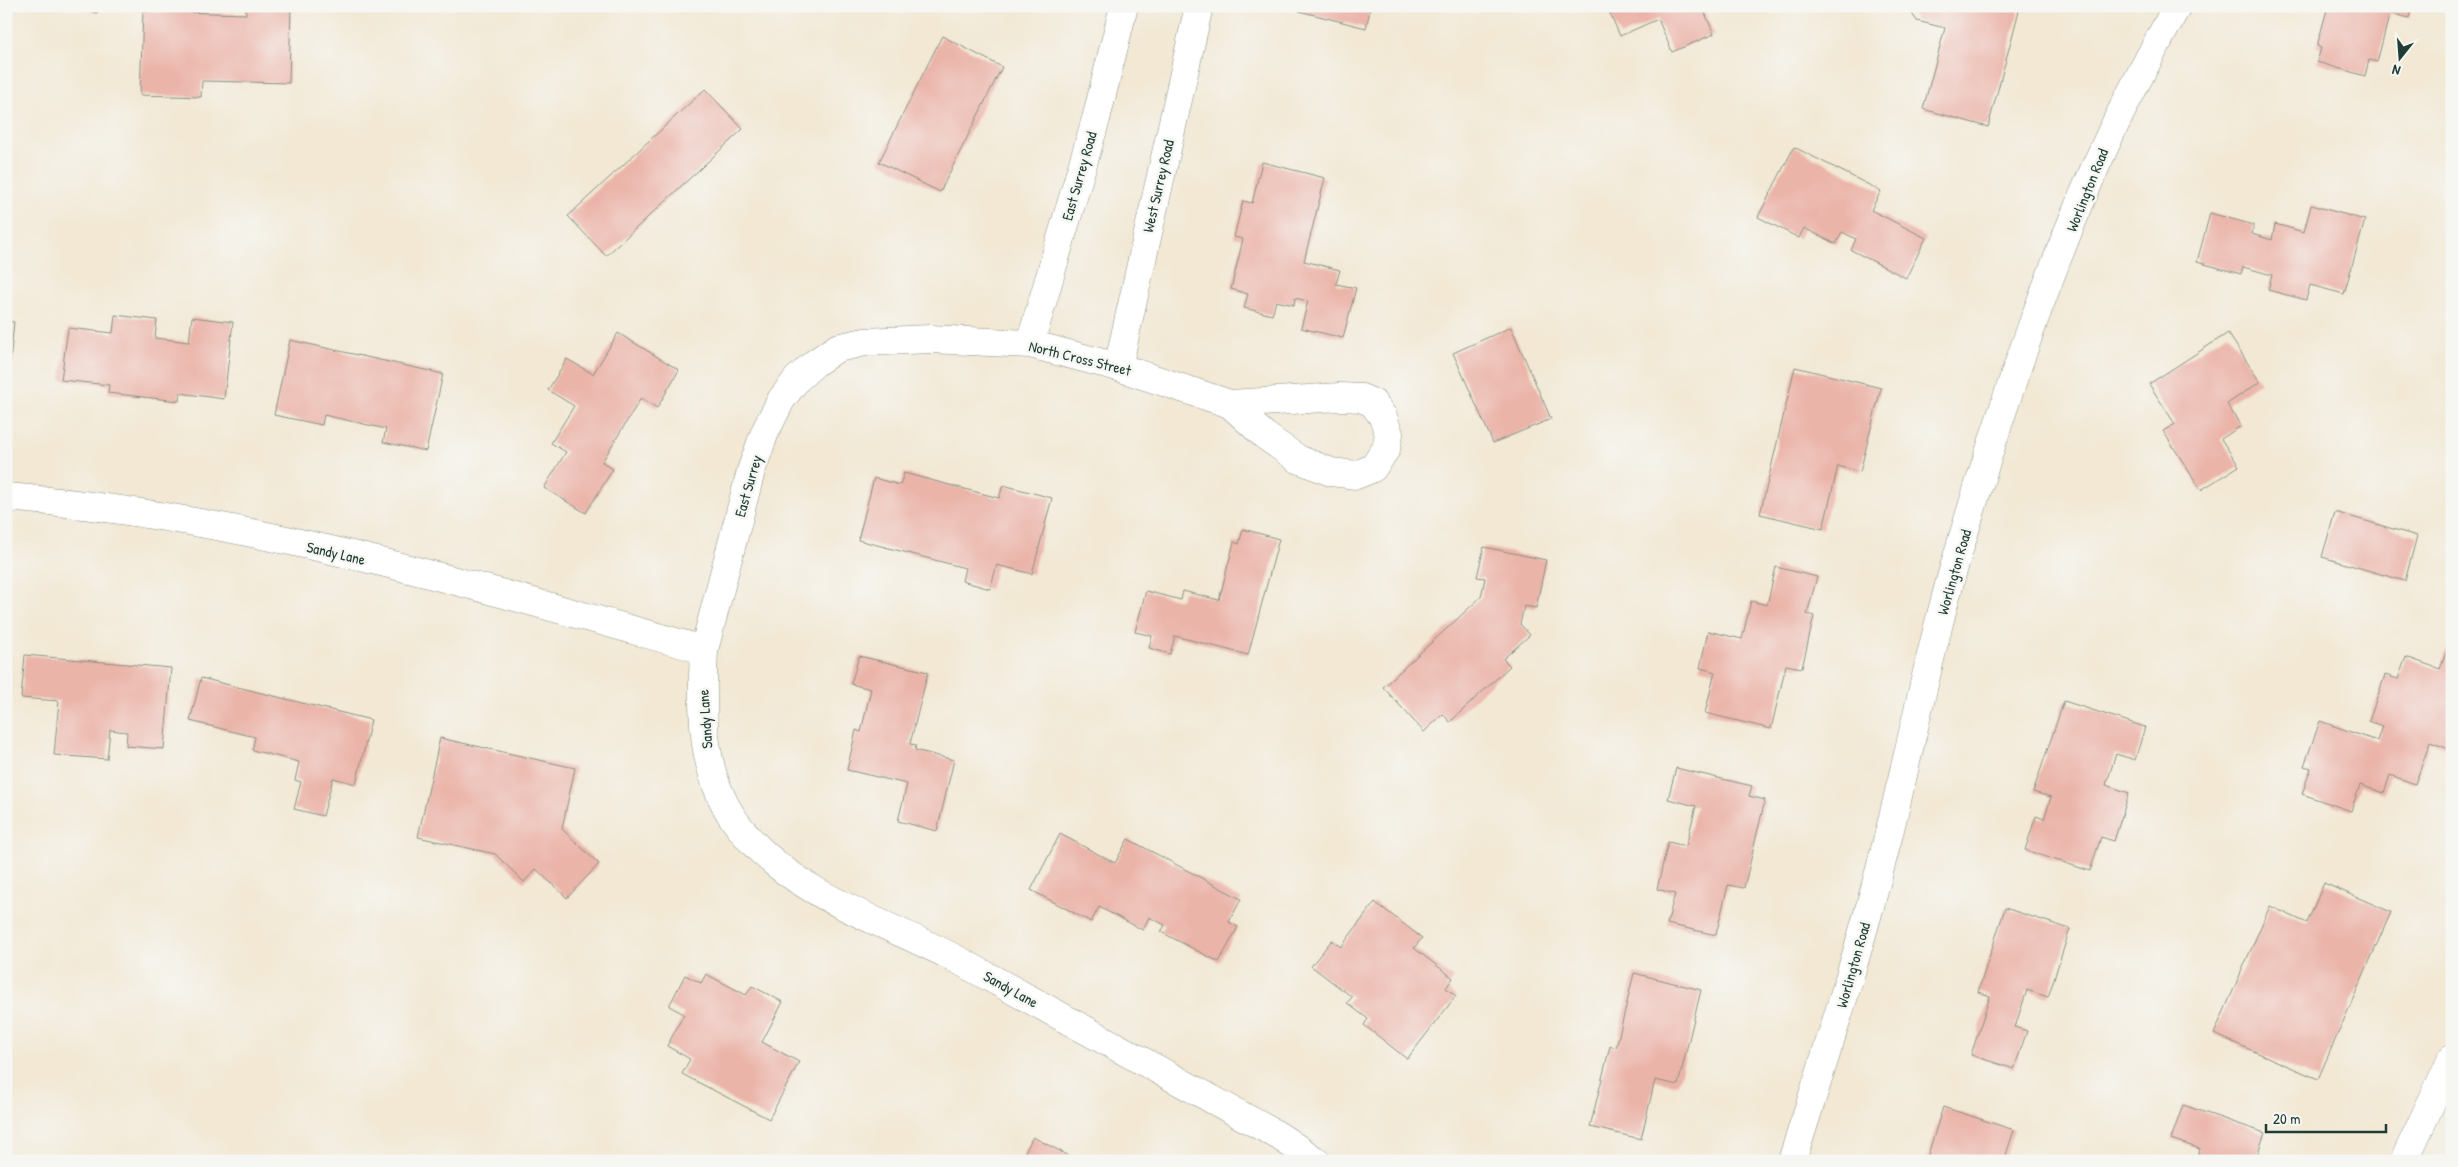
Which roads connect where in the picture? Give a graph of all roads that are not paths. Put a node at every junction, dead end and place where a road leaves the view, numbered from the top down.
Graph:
1 (1124, 6) edge
2 (1199, 6) edge
3 (2177, 6) edge
4 (1030, 344) junction
5 (837, 348) joint
6 (1118, 367) junction
7 (1230, 404) junction
8 (6, 497) edge
9 (704, 650) junction
10 (2452, 1058) edge
11 (1316, 1161) edge
12 (1792, 1161) edge
13 (2404, 1161) edge

1 - 4 street, East Surrey Road
2 - 6 street, West Surrey Road
3 - 12 street, Worlington Road
4 - 5 street, North Cross Street
4 - 6 street, North Cross Street
5 - 9 street, East Surrey
6 - 7 street, North Cross Street
7 - 7 street, North Cross Street
8 - 9 street, Sandy Lane
9 - 11 street, Sandy Lane
10 - 13 street

